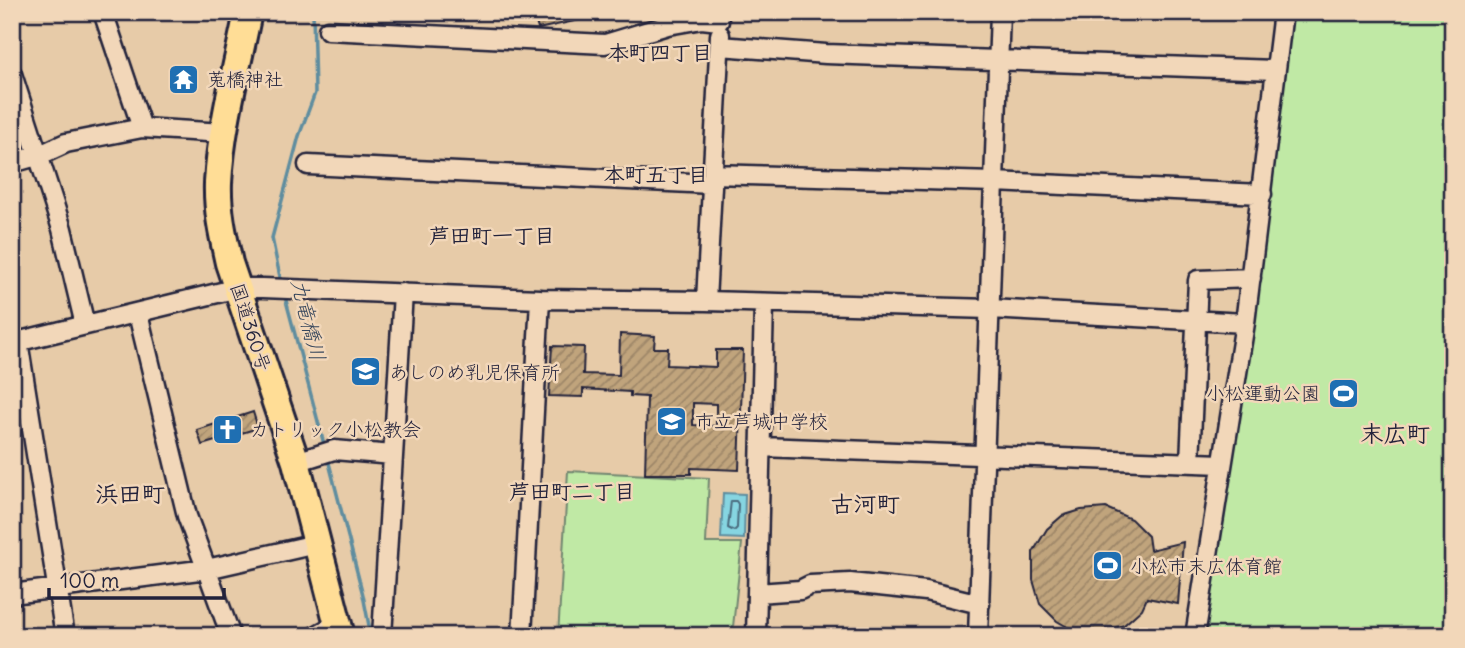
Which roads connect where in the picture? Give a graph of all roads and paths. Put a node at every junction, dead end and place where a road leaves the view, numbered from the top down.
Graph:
1 (103, 12) edge
2 (248, 12) edge
3 (1000, 12) edge
4 (1283, 12) edge
5 (720, 17) edge
6 (328, 30) dead end
7 (720, 46) junction
8 (999, 59) junction
9 (1275, 70) junction
10 (12, 74) edge
11 (142, 128) junction
12 (224, 133) junction
13 (40, 155) junction
14 (12, 163) edge
15 (308, 165) dead end
16 (712, 179) junction
17 (995, 182) junction
18 (1262, 194) junction
19 (1251, 278) junction
20 (239, 288) junction
21 (403, 293) junction
22 (540, 299) junction
23 (706, 301) junction
24 (764, 303) junction
25 (990, 309) junction
26 (138, 314) junction
27 (1197, 320) junction
28 (1245, 323) junction
29 (85, 326) junction
30 (15, 342) edge
31 (761, 447) junction
32 (316, 455) junction
33 (393, 455) junction
34 (985, 455) junction
35 (1190, 462) junction
36 (1222, 464) junction
37 (316, 544) junction
38 (207, 569) junction
39 (56, 589) junction
40 (757, 593) junction
41 (12, 594) edge
42 (980, 604) junction
43 (331, 632) edge
44 (65, 636) edge
45 (231, 636) edge
46 (382, 636) edge
47 (522, 636) edge
48 (756, 636) edge
49 (978, 636) edge
50 (1195, 636) edge

1 - 11 street
2 - 12 highway, 国道360号
3 - 8 street
4 - 9 street
5 - 6 street
5 - 7 street
7 - 8 street
7 - 16 street
8 - 9 street
8 - 17 street
9 - 18 street
10 - 13 street
11 - 12 street
11 - 13 street
12 - 20 highway, 国道360号
13 - 14 street
13 - 29 street
15 - 16 street
16 - 17 street
16 - 23 street
17 - 18 street
17 - 25 street
18 - 19 street
19 - 27 street
19 - 28 street
20 - 21 street
20 - 26 street
20 - 32 highway, 国道360号
21 - 22 street
21 - 33 street
22 - 23 street
22 - 47 street
23 - 24 street
24 - 25 street
24 - 31 street
25 - 27 street
25 - 34 street
26 - 29 street
26 - 38 street
27 - 28 street
27 - 35 street
28 - 36 street
29 - 30 street
30 - 39 street
31 - 34 street
31 - 40 street
32 - 33 street
32 - 37 highway, 国道360号
33 - 46 street
34 - 35 street
34 - 42 street
35 - 36 street
36 - 50 street
37 - 38 street
37 - 43 highway, 国道360号
38 - 39 street
38 - 45 street
39 - 41 street
39 - 44 street
40 - 42 street
40 - 48 street
42 - 49 street

